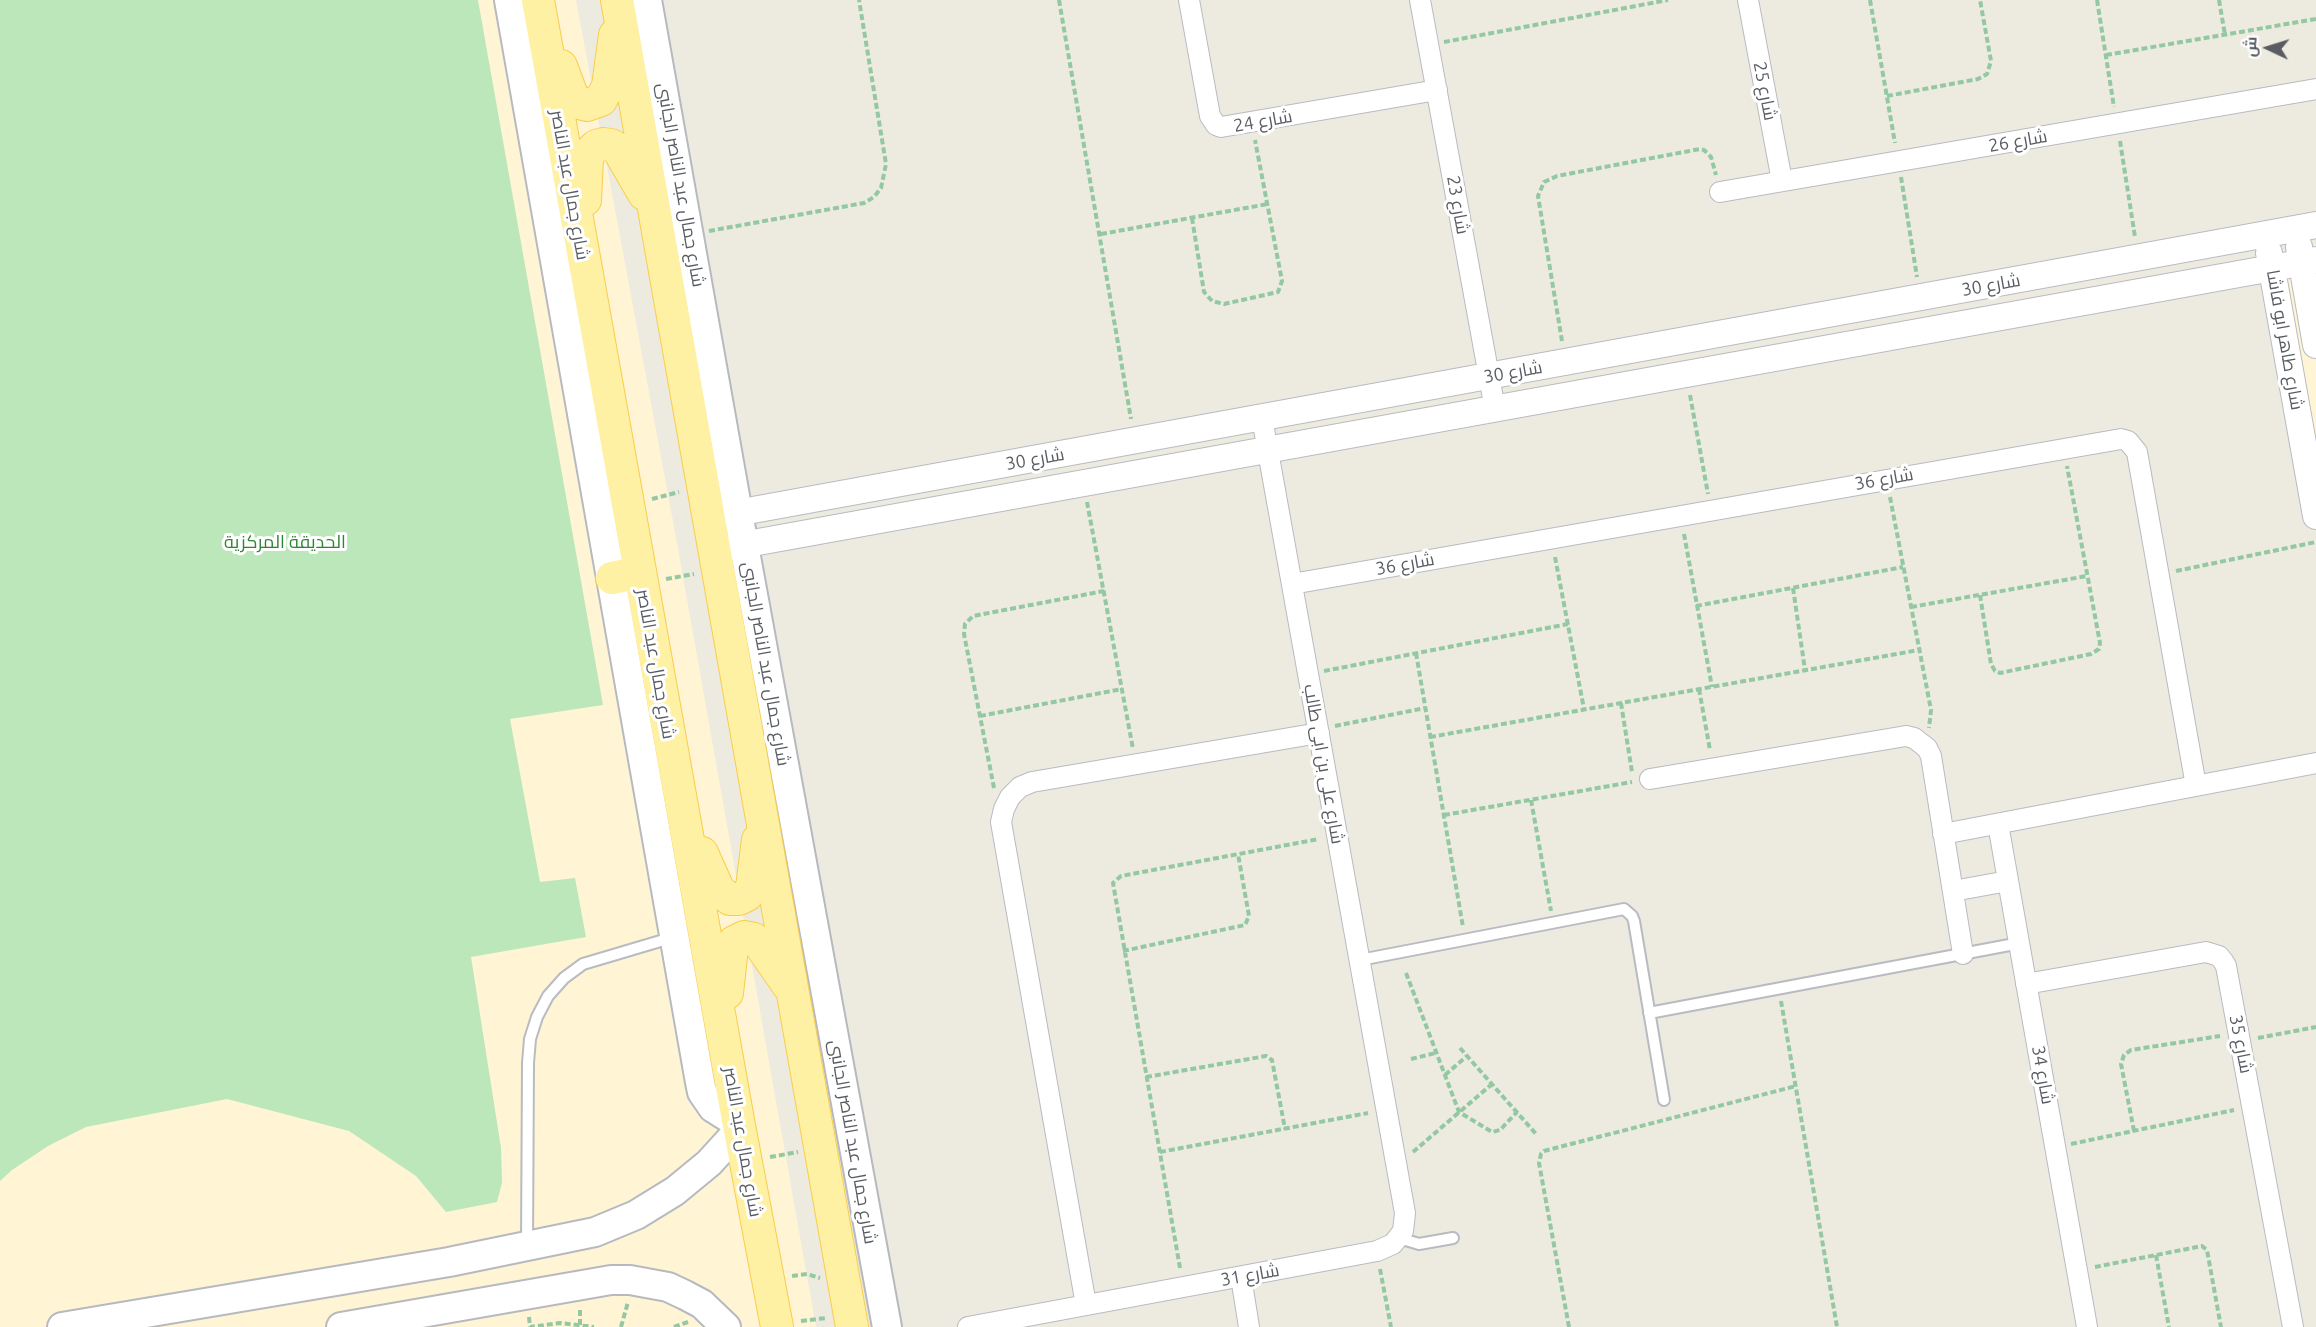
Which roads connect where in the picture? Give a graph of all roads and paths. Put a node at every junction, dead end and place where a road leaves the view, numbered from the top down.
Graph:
1 (859, 0) edge
2 (1059, 0) edge
3 (1189, 0) edge
4 (1420, 0) edge
5 (1668, 0) edge
6 (1748, 0) edge
7 (1870, 0) edge
8 (1980, 0) edge
9 (2219, 0) edge
10 (528, 1) edge
11 (628, 4) edge
12 (2316, 19) edge
13 (2225, 34) junction
14 (1429, 45) junction
15 (2106, 55) dead end
16 (2316, 89) edge
17 (1437, 90) junction
18 (1887, 96) junction
19 (1252, 123) junction
20 (1899, 161) junction
21 (1782, 181) junction
22 (1720, 192) joint
23 (1268, 204) junction
24 (656, 216) junction
25 (1192, 218) junction
26 (2306, 227) edge
27 (690, 234) junction
28 (1101, 234) junction
29 (2266, 235) junction
30 (582, 250) junction
31 (2309, 261) edge
32 (2272, 269) junction
33 (1921, 298) junction
34 (2316, 345) edge
35 (1565, 363) junction
36 (1686, 375) junction
37 (1489, 376) junction
38 (1495, 409) junction
39 (1262, 418) junction
40 (1134, 441) junction
41 (2064, 448) junction
42 (1268, 450) junction
43 (1886, 479) junction
44 (1084, 483) junction
45 (704, 487) junction
46 (627, 504) junction
47 (1711, 510) junction
48 (724, 515) junction
49 (1680, 515) junction
50 (2316, 516) edge
51 (1552, 538) junction
52 (2316, 542) edge
53 (726, 554) junction
54 (1903, 567) junction
55 (2159, 574) junction
56 (2087, 576) junction
57 (631, 578) junction
58 (1292, 584) junction
59 (1793, 588) junction
60 (1104, 591) junction
61 (1980, 595) junction
62 (1696, 606) junction
63 (1911, 607) junction
64 (1568, 624) junction
65 (1919, 650) junction
66 (1416, 653) junction
67 (1805, 670) junction
68 (1308, 674) junction
69 (1712, 687) junction
70 (1122, 689) junction
71 (1699, 689) junction
72 (1621, 703) junction
73 (1425, 708) junction
74 (1584, 709) junction
75 (980, 716) junction
76 (1318, 731) junction
77 (1430, 737) junction
78 (1921, 742) junction
79 (2316, 763) edge
80 (1135, 764) junction
81 (1713, 769) junction
82 (1650, 779) dead end
83 (2196, 786) junction
84 (1531, 800) junction
85 (762, 811) junction
86 (684, 814) junction
87 (1444, 815) junction
88 (1001, 822) junction
89 (1998, 824) junction
90 (1943, 834) junction
91 (1337, 836) junction
92 (1238, 854) junction
93 (2008, 881) junction
94 (1953, 891) junction
95 (1553, 923) junction
96 (675, 937) junction
97 (1465, 940) junction
98 (2020, 943) junction
99 (1123, 951) junction
100 (1963, 954) junction
101 (1360, 960) junction
102 (1406, 973) dead end
103 (2026, 984) junction
104 (1779, 988) junction
105 (794, 993) junction
106 (1649, 1013) junction
107 (2316, 1027) edge
108 (724, 1036) junction
109 (2240, 1037) junction
110 (1460, 1048) dead end
111 (1436, 1053) junction
112 (1467, 1056) junction
113 (1411, 1059) dead end
114 (1445, 1075) junction
115 (1146, 1077) junction
116 (1492, 1084) junction
117 (1796, 1086) junction
118 (1664, 1100) dead end
119 (2252, 1106) junction
120 (1387, 1110) junction
121 (1459, 1112) junction
122 (1517, 1112) junction
123 (739, 1125) junction
124 (1285, 1128) junction
125 (2134, 1131) junction
126 (1536, 1134) dead end
127 (2055, 1147) junction
128 (821, 1148) junction
129 (1160, 1152) junction
130 (746, 1161) junction
131 (1397, 1166) junction
132 (1399, 1238) junction
133 (1453, 1238) dead end
134 (527, 1246) junction
135 (1377, 1251) junction
136 (2156, 1255) junction
137 (449, 1262) junction
138 (2077, 1270) junction
139 (1241, 1277) junction
140 (1184, 1287) junction
141 (528, 1294) junction
142 (630, 1298) dead end
143 (580, 1300) dead end
144 (1086, 1305) junction
145 (457, 1306) junction
146 (849, 1310) edge
147 (775, 1316) edge
148 (399, 1322) edge
149 (692, 1322) dead end
150 (580, 1325) junction
151 (62, 1327) edge
152 (341, 1327) edge
153 (594, 1327) edge
154 (621, 1327) edge
155 (674, 1327) edge
156 (726, 1327) edge
157 (887, 1327) edge
158 (968, 1327) edge
159 (1249, 1327) edge
160 (1391, 1327) edge
161 (1569, 1327) edge
162 (1837, 1327) edge
163 (2087, 1327) edge
164 (2169, 1327) edge
165 (2221, 1327) edge
166 (2293, 1327) edge

1 - 27 path
2 - 28 path
3 - 19 street, شارع 24
4 - 14 street, شارع 23
5 - 14 path
6 - 21 street, شارع 25
7 - 18 path
8 - 18 path
9 - 13 path
10 - 11 main road
10 - 30 main road, شارع جمال عبد الناصر
10 - 57 main road
11 - 24 main road
11 - 27 main road, شارع جمال عبد الناصر الجانبى
12 - 13 path
13 - 15 path
14 - 17 street, شارع 23
16 - 20 street, شارع 26
17 - 19 street, شارع 24
17 - 37 street, شارع 23
18 - 20 path
19 - 23 path
20 - 21 street, شارع 26
20 - 33 path
21 - 22 street, شارع 26
22 - 35 path
23 - 25 path
23 - 25 path
24 - 30 main road
24 - 45 main road
25 - 28 path
26 - 29 street, شارع 30
26 - 31 street, شارع طاهر ابو فاشا
27 - 48 main road, شارع جمال عبد الناصر الجانبى
28 - 40 path
29 - 32 street, شارع طاهر ابو فاشا
29 - 33 street, شارع 30
30 - 46 main road, شارع جمال عبد الناصر
31 - 32 street, شارع 30
31 - 34 street, شارع طاهر ابو فاشا
32 - 36 street, شارع 30
32 - 50 street, شارع طاهر ابو فاشا
33 - 35 street, شارع 30
35 - 37 street, شارع 30
36 - 38 street, شارع 30
36 - 47 path
37 - 38 street, شارع 23
37 - 39 street, شارع 30
38 - 42 street, شارع 30
39 - 40 street, شارع 30
39 - 42 street, شارع على بن ابى طالب
40 - 48 street, شارع 30
41 - 43 street, شارع 36
41 - 55 street, شارع 36
41 - 56 path
42 - 44 street, شارع 30
42 - 58 street, شارع على بن ابى طالب
43 - 47 street, شارع 36
43 - 54 path
44 - 53 street, شارع 30
44 - 60 path
45 - 46 path
45 - 48 main road
46 - 57 main road, شارع جمال عبد الناصر
47 - 49 street, شارع 36
48 - 53 main road
49 - 51 street, شارع 36
49 - 62 path
51 - 58 street, شارع 36
51 - 64 path
52 - 55 path
53 - 57 path
53 - 85 main road
53 - 157 main road, شارع جمال عبد الناصر الجانبى
54 - 59 path
54 - 63 path
55 - 83 street, شارع 36
56 - 61 path
56 - 61 path
57 - 86 main road, شارع جمال عبد الناصر
57 - 96 main road
58 - 68 street, شارع على بن ابى طالب
59 - 62 path
59 - 67 path
60 - 70 path
60 - 75 path
61 - 63 path
62 - 69 path
63 - 65 path
64 - 66 path
64 - 74 path
65 - 67 path
65 - 78 path
66 - 68 path
66 - 73 path
67 - 69 path
68 - 76 street, شارع على بن ابى طالب
69 - 71 path
70 - 75 path
70 - 80 path
71 - 72 path
71 - 81 path
72 - 74 path
72 - 84 path
73 - 76 path
73 - 77 path
74 - 77 path
75 - 88 path
76 - 80 street
76 - 91 street, شارع على بن ابى طالب
77 - 87 path
78 - 81 street
78 - 90 street
79 - 83 street
80 - 88 street
81 - 82 street
83 - 89 street
84 - 87 path
84 - 95 path
85 - 86 main road
85 - 105 main road
86 - 108 main road, شارع جمال عبد الناصر
87 - 97 path
88 - 144 street
89 - 90 street
89 - 93 street, شارع 34
90 - 94 street
91 - 92 path
91 - 101 street, شارع على بن ابى طالب
92 - 99 path
92 - 99 path
93 - 94 street
93 - 98 street, شارع 34
94 - 100 street
95 - 97 lane
95 - 106 lane
96 - 123 main road
96 - 134 lane
97 - 101 lane
98 - 100 lane
98 - 103 street, شارع 34
99 - 115 path
100 - 104 lane
101 - 120 street, شارع على بن ابى طالب
102 - 111 path
103 - 109 street, شارع 35
103 - 127 street, شارع 34
104 - 106 lane
104 - 117 path
105 - 108 main road
105 - 128 main road
106 - 118 lane
107 - 109 path
108 - 123 main road, شارع جمال عبد الناصر
109 - 119 street, شارع 35
109 - 125 path
110 - 112 path
111 - 113 path
111 - 114 path
112 - 114 path
112 - 116 path
114 - 121 path
115 - 124 path
115 - 129 path
116 - 121 path
116 - 122 path
117 - 161 path
117 - 162 path
119 - 125 path
119 - 166 street, شارع 35
120 - 124 path
120 - 131 street
121 - 122 path
121 - 131 path
122 - 126 path
123 - 130 main road, شارع جمال عبد الناصر
123 - 134 main road
124 - 129 path
125 - 127 path
127 - 138 street, شارع 34
128 - 130 path
128 - 146 main road
129 - 140 path
130 - 147 main road, شارع جمال عبد الناصر
131 - 132 street
132 - 133 lane
132 - 135 street, شارع 31
134 - 137 main road
135 - 139 street, شارع 31
135 - 160 path
136 - 138 path
136 - 164 path
136 - 165 path
137 - 145 main road
137 - 151 main road
138 - 163 street, شارع 34
139 - 140 street, شارع 31
139 - 159 street
140 - 144 street, شارع 31
141 - 145 main road
141 - 150 path
141 - 156 main road
142 - 154 path
143 - 150 path
144 - 158 street, شارع 31
145 - 148 main road
146 - 147 path
146 - 147 path
148 - 152 main road
149 - 155 path
150 - 153 path

